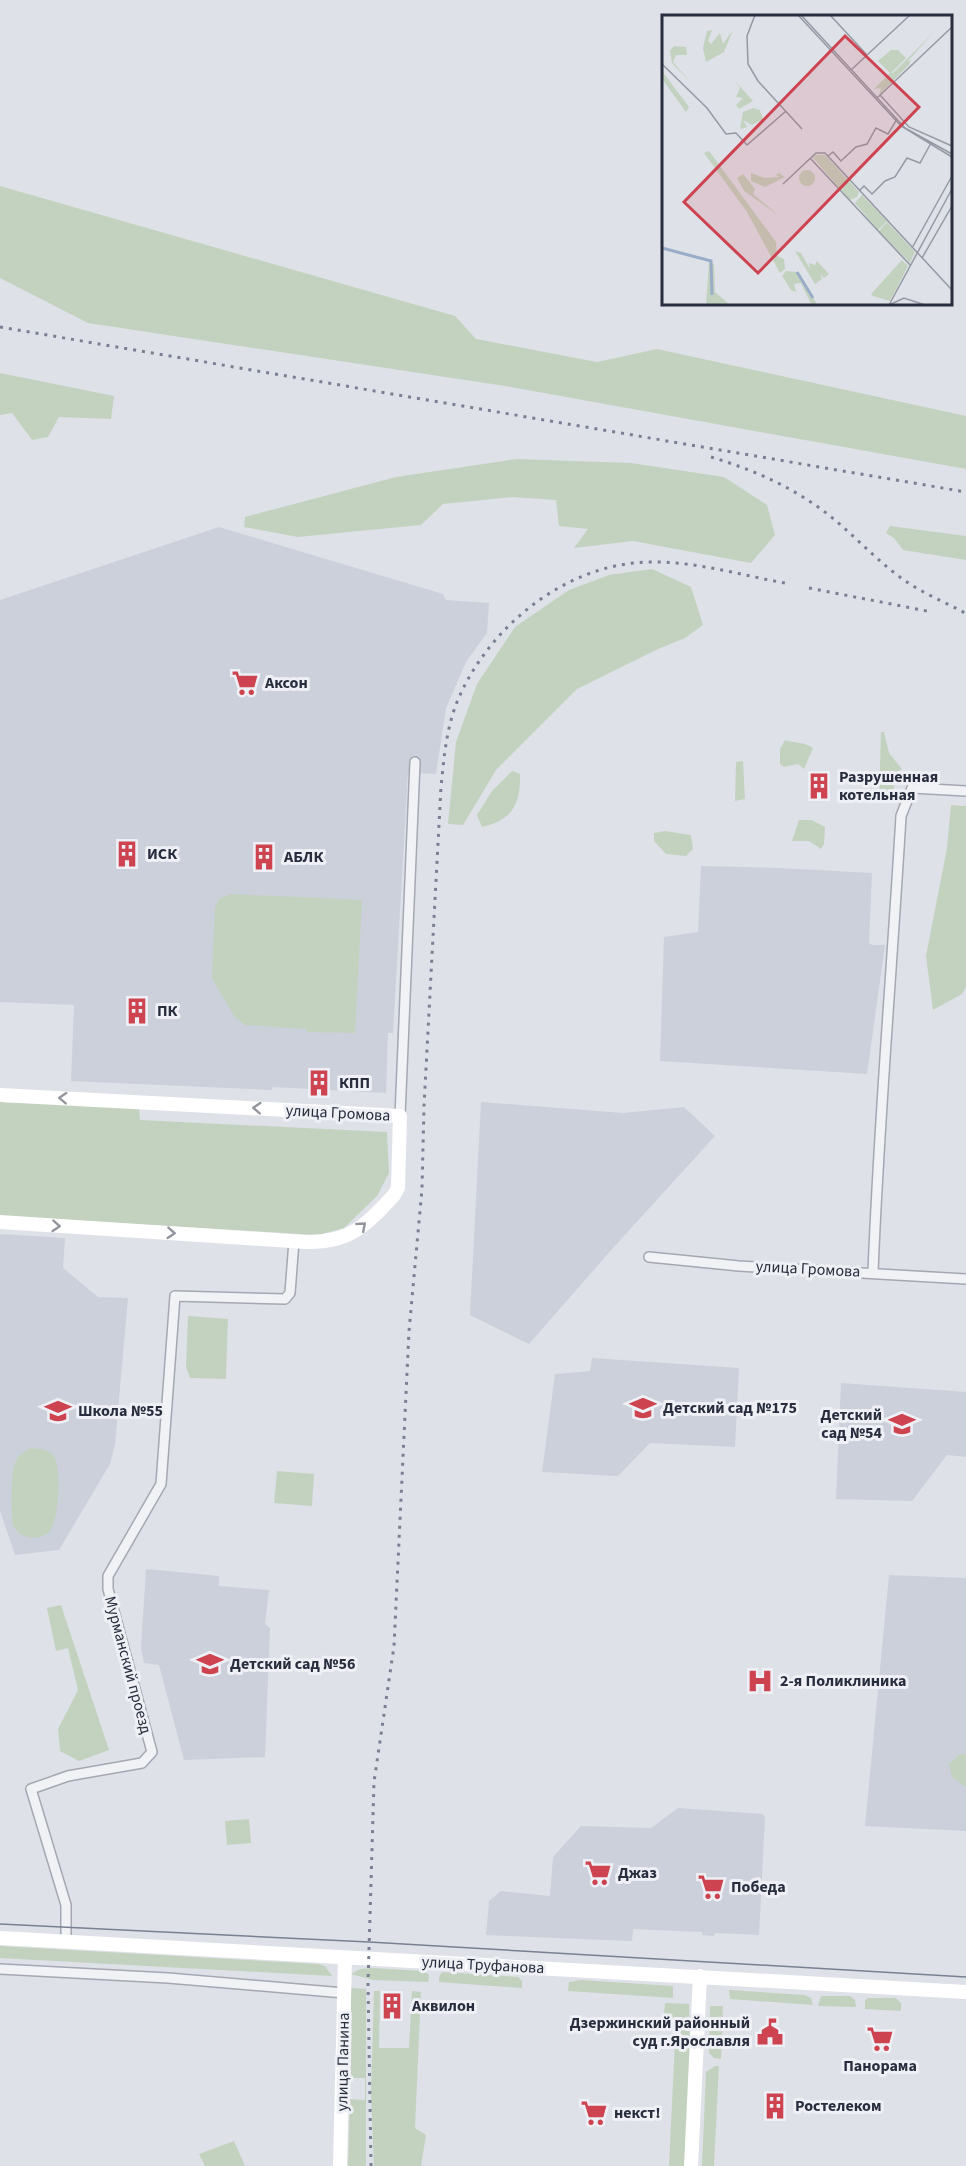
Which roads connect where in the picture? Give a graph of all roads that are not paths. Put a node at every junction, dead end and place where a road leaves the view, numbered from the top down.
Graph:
1 (416, 762) dead end
2 (966, 791) edge
3 (0, 1095) edge
4 (400, 1116) junction
5 (0, 1222) edge
6 (294, 1241) junction
7 (650, 1257) dead end
8 (873, 1272) junction
9 (966, 1278) edge
10 (0, 1938) edge
11 (66, 1941) junction
12 (345, 1958) junction
13 (0, 1969) edge
14 (699, 1976) junction
15 (966, 1992) edge
16 (344, 1993) junction
17 (340, 2166) edge
18 (691, 2166) edge

1 - 4 street
2 - 8 street
4 -> 3 street, улица Громова
6 -> 4 street, улица Громова
5 -> 6 street, улица Громова
6 - 11 street, Мурманский проезд
7 - 8 street, улица Громова
8 - 9 street, улица Громова
10 - 11 street, улица Труфанова
11 - 12 street, улица Труфанова
12 - 14 street, улица Труфанова
12 - 16 street, улица Панина
13 - 16 street
14 - 15 street, улица Труфанова
14 - 18 street
16 - 17 street, улица Панина

